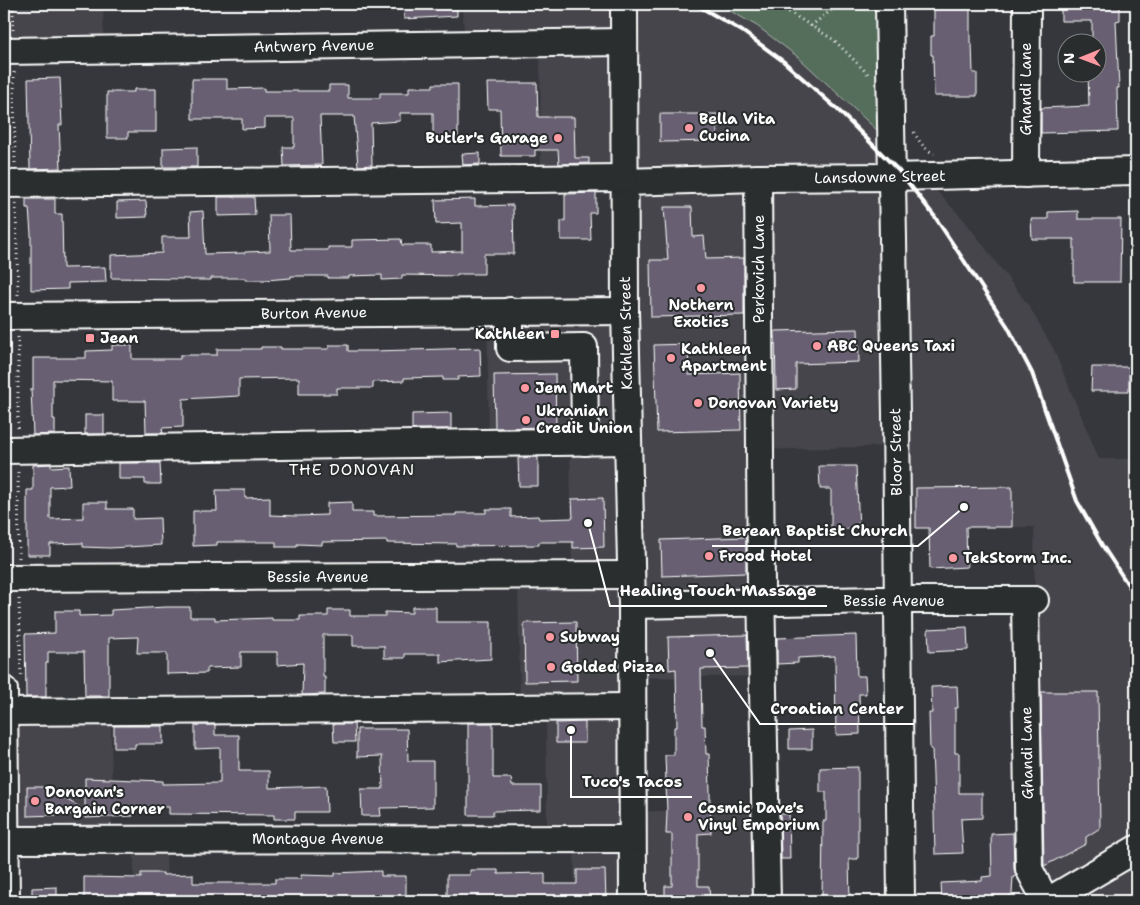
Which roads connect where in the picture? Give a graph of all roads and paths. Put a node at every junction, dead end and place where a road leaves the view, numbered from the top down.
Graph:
1 (624, 4) edge
2 (776, 4) edge
3 (839, 4) edge
4 (890, 4) edge
5 (1027, 4) edge
6 (811, 26) junction
7 (624, 42) junction
8 (4, 51) edge
9 (891, 92) junction
10 (1136, 172) edge
11 (1026, 174) junction
12 (892, 177) junction
13 (758, 178) junction
14 (624, 180) junction
15 (4, 184) edge
16 (510, 311) junction
17 (625, 311) junction
18 (4, 316) edge
19 (628, 441) junction
20 (585, 442) junction
21 (4, 450) edge
22 (631, 575) junction
23 (4, 578) edge
24 (1030, 600) joint
25 (898, 601) junction
26 (761, 603) junction
27 (632, 605) junction
28 (4, 690) edge
29 (632, 707) junction
30 (4, 712) edge
31 (632, 839) junction
32 (5, 840) edge
33 (1136, 849) edge
34 (6, 901) edge
35 (633, 901) edge
36 (767, 901) edge
37 (900, 901) edge
38 (1047, 901) edge

1 - 7 street, Kathleen Street
2 - 6 path
3 - 6 path
4 - 9 street, Bloor Street
5 - 11 street, Ghandi Lane
6 - 9 path
7 - 8 street, Antwerp Avenue
7 - 14 street, Kathleen Street
9 - 12 street, Bloor Street
10 - 11 street, Lansdowne Street
11 - 12 street, Lansdowne Street
12 - 13 street, Lansdowne Street
12 - 25 street, Bloor Street
13 - 14 street, Lansdowne Street
13 - 26 street, Perkovich Lane
14 - 15 street, Lansdowne Street
14 - 17 street, Kathleen Street
16 - 17 street, Burton Avenue
16 - 18 street, Burton Avenue
16 - 20 street
17 - 19 street, Kathleen Street
19 - 20 street
19 - 22 street, Kathleen Street
20 - 21 street
22 - 23 street, Bessie Avenue
22 - 27 street, Kathleen Street
24 - 25 street, Bessie Avenue
24 - 38 street, Ghandi Lane
25 - 26 street, Bessie Avenue
25 - 37 street, Bloor Street
26 - 27 street, Bessie Avenue
26 - 36 street, Perkovich Lane
27 - 29 street, Kathleen Street
28 - 30 street
29 - 30 street
29 - 31 street, Kathleen Street
30 - 32 street
31 - 32 street, Montague Avenue
31 - 35 street, Kathleen Street
32 - 34 street
33 - 38 street

